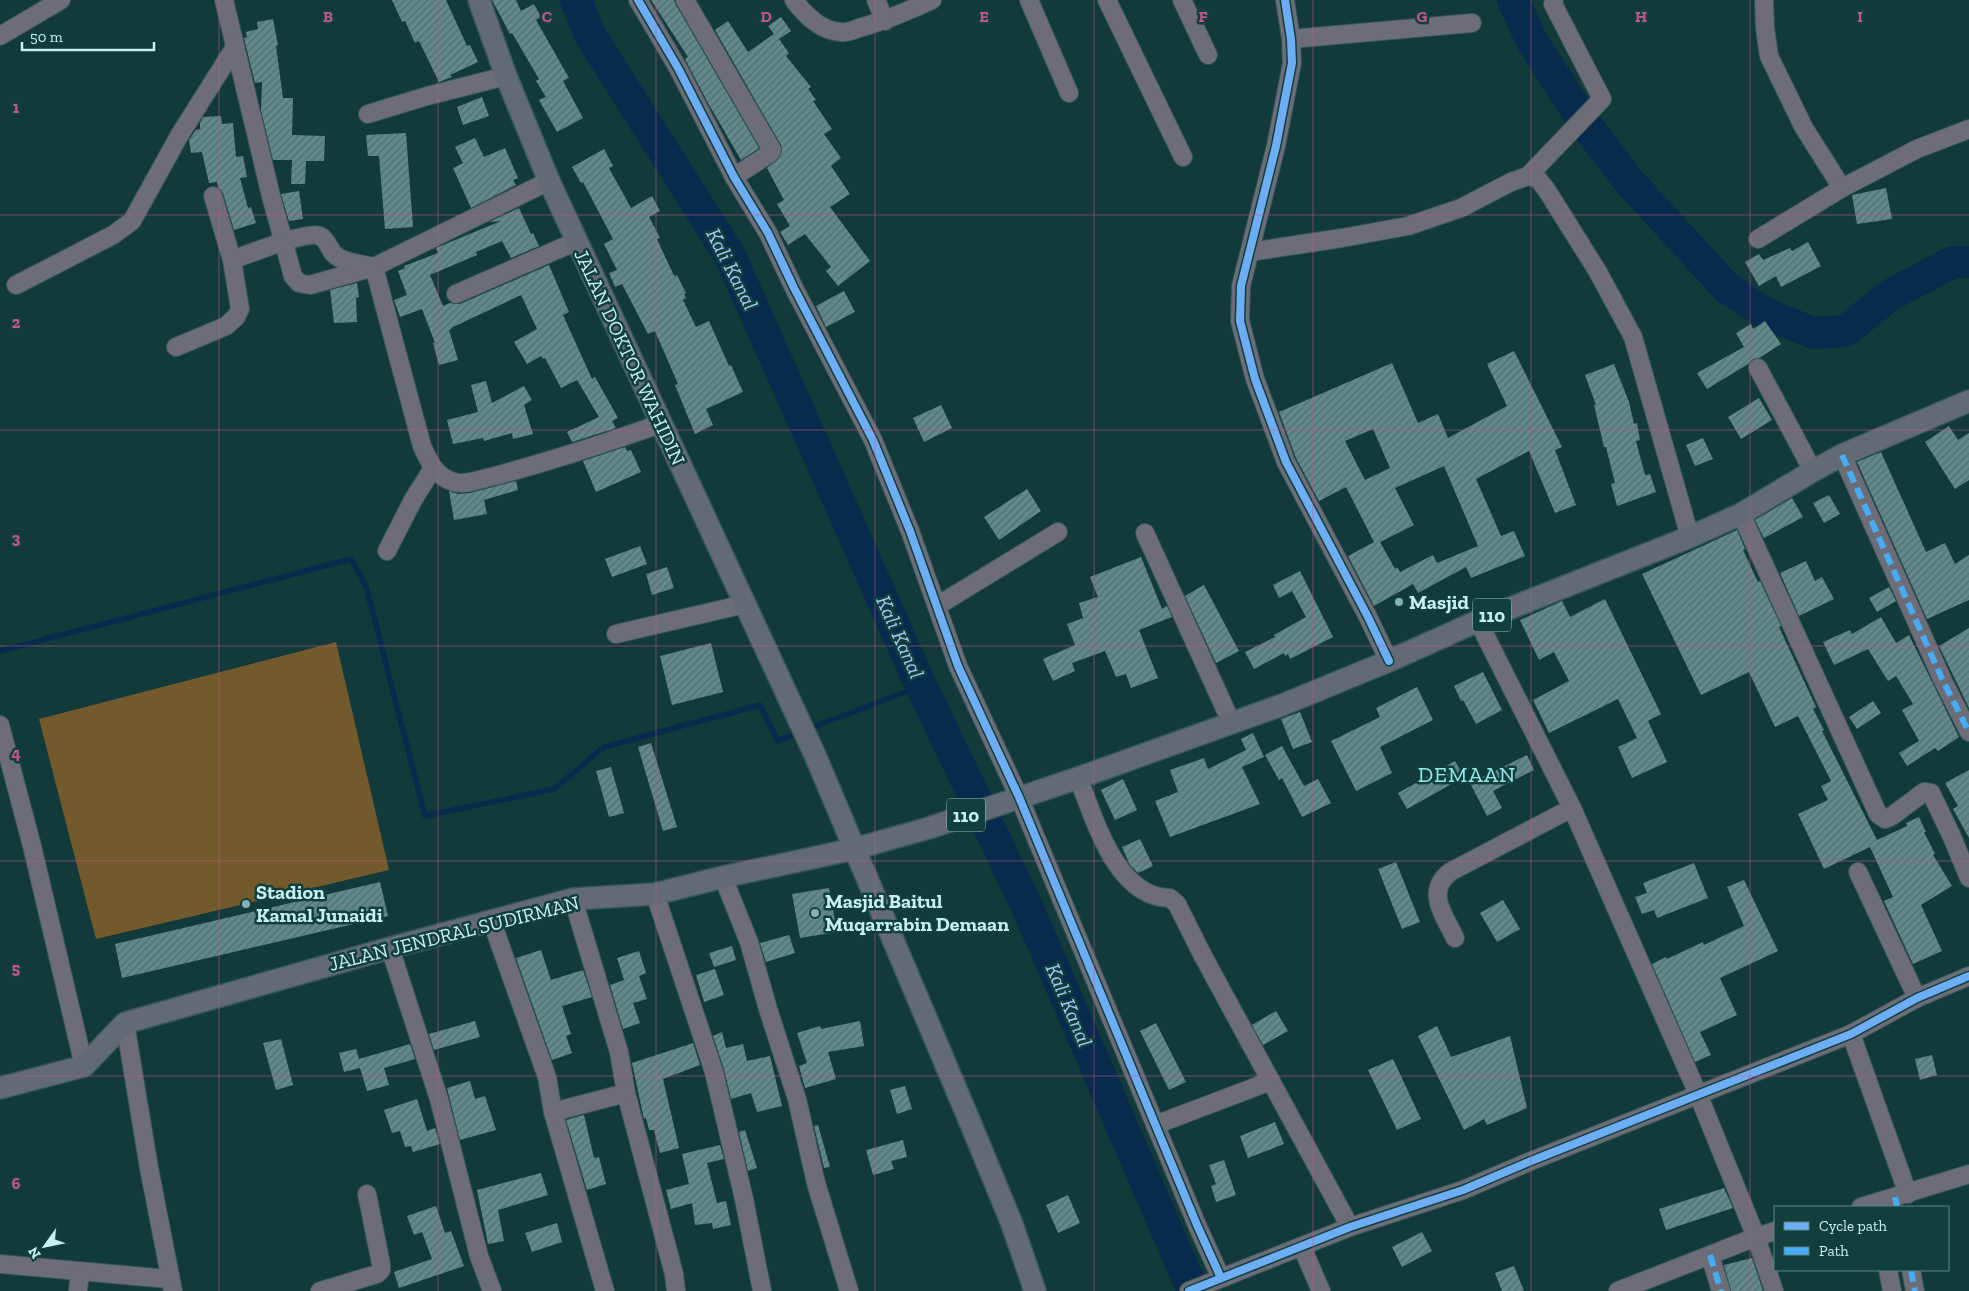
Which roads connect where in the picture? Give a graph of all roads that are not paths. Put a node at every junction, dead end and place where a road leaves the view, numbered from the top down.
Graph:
1 (61, 0) edge
2 (224, 0) edge
3 (479, 0) edge
4 (638, 0) edge
5 (685, 0) edge
6 (794, 0) edge
7 (876, 0) edge
8 (932, 0) edge
9 (1029, 0) edge
10 (1107, 0) edge
11 (1182, 0) edge
12 (1285, 0) edge
13 (1554, 0) edge
14 (1764, 0) edge
15 (885, 21) junction
16 (1472, 23) dead end
17 (0, 36) edge
18 (1291, 39) junction
19 (235, 48) junction
20 (1208, 55) dead end
21 (506, 76) junction
22 (1069, 93) dead end
23 (368, 114) dead end
24 (1969, 129) edge
25 (1183, 157) dead end
26 (1528, 176) junction
27 (734, 177) junction
28 (550, 181) junction
29 (1842, 188) junction
30 (213, 196) dead end
31 (1758, 239) dead end
32 (577, 241) junction
33 (283, 242) junction
34 (1250, 252) junction
35 (232, 260) junction
36 (374, 267) junction
37 (16, 285) dead end
38 (456, 294) dead end
39 (176, 347) dead end
40 (1758, 368) dead end
41 (1969, 401) edge
42 (660, 424) junction
43 (1842, 455) junction
44 (433, 468) junction
45 (1813, 471) junction
46 (1741, 514) junction
47 (1058, 532) dead end
48 (1145, 533) dead end
49 (1690, 537) junction
50 (388, 551) dead end
51 (745, 604) junction
52 (937, 606) junction
53 (1478, 621) junction
54 (616, 634) dead end
55 (1389, 661) junction
56 (1232, 724) junction
57 (0, 725) edge
58 (1969, 732) edge
59 (1078, 778) junction
60 (1011, 800) junction
61 (1572, 808) junction
62 (854, 850) junction
63 (1858, 872) dead end
64 (723, 876) junction
65 (1969, 878) edge
66 (655, 894) junction
67 (573, 899) junction
68 (492, 922) junction
69 (1455, 938) dead end
70 (390, 948) junction
71 (1969, 976) edge
72 (1917, 998) junction
73 (125, 1023) junction
74 (1851, 1034) junction
75 (84, 1066) junction
76 (1271, 1081) junction
77 (0, 1088) edge
78 (626, 1093) junction
79 (1698, 1094) junction
80 (554, 1112) junction
81 (1155, 1125) junction
82 (1969, 1174) edge
83 (367, 1194) dead end
84 (1900, 1200) edge
85 (1870, 1206) edge
86 (1350, 1227) junction
87 (1774, 1231) edge
88 (1756, 1237) junction
89 (1302, 1247) junction
90 (1710, 1255) junction
91 (0, 1264) edge
92 (80, 1271) junction
93 (1888, 1271) edge
94 (1911, 1271) edge
95 (1221, 1278) junction
96 (171, 1285) edge
97 (1197, 1288) edge
98 (1623, 1290) edge
99 (78, 1291) edge
100 (320, 1291) edge
101 (492, 1291) edge
102 (605, 1291) edge
103 (676, 1291) edge
104 (762, 1291) edge
105 (849, 1291) edge
106 (1035, 1291) edge
107 (1321, 1291) edge
108 (1720, 1291) edge
109 (1774, 1291) edge
110 (1892, 1291) edge
111 (1915, 1291) edge

1 - 17 street
2 - 19 street
3 - 21 main road, JALAN DOKTOR WAHIDIN
4 - 27 street
5 - 27 street
6 - 15 street
7 - 15 street
8 - 15 street
9 - 22 street
10 - 25 street
11 - 20 street
12 - 18 street
13 - 26 street
14 - 29 street
16 - 18 street
18 - 34 street
19 - 33 street
19 - 37 street
21 - 23 street
21 - 28 main road, JALAN DOKTOR WAHIDIN
24 - 29 street
26 - 34 street
26 - 49 street
27 - 52 street
28 - 32 main road, JALAN DOKTOR WAHIDIN
28 - 36 street
29 - 31 street
30 - 35 street
32 - 38 street
32 - 42 main road, JALAN DOKTOR WAHIDIN
33 - 35 street
33 - 36 street
33 - 36 street
34 - 55 street
35 - 39 street
36 - 44 street
40 - 45 street
41 - 43 main road, 110
42 - 44 street
42 - 51 main road, JALAN DOKTOR WAHIDIN
43 - 45 main road, 110
43 - 58 street
44 - 50 street
45 - 46 main road, 110
46 - 49 main road, 110
46 - 65 street
47 - 52 street
48 - 56 street
49 - 53 main road, 110
51 - 54 street
51 - 62 main road, JALAN DOKTOR WAHIDIN
52 - 60 street
53 - 55 main road, 110
53 - 61 street
55 - 56 main road, 110
56 - 59 main road, 110
57 - 75 street
59 - 60 main road, 110
59 - 76 street
60 - 62 main road, JALAN JENDRAL SUDIRMAN / 110
60 - 81 street
61 - 69 street
61 - 79 street
62 - 64 main road, JALAN JENDRAL SUDIRMAN
62 - 106 main road, JALAN DOKTOR WAHIDIN
63 - 72 street
64 - 66 main road, JALAN JENDRAL SUDIRMAN
64 - 105 street
66 - 67 main road, JALAN JENDRAL SUDIRMAN
66 - 104 street
67 - 68 main road, JALAN JENDRAL SUDIRMAN
67 - 78 street
68 - 70 main road, JALAN JENDRAL SUDIRMAN
68 - 80 street
70 - 73 main road, JALAN JENDRAL SUDIRMAN
70 - 101 street
71 - 72 street
72 - 74 street
73 - 75 main road
73 - 96 street
74 - 79 street
74 - 84 street
75 - 77 main road
76 - 81 street
76 - 86 street
78 - 80 street
78 - 103 street
79 - 86 street
79 - 88 street
80 - 102 street
81 - 95 street
82 - 84 street
83 - 100 street
84 - 85 street
86 - 89 street
87 - 88 street
88 - 90 street
88 - 109 street
89 - 95 street
89 - 107 street
90 - 98 street
90 - 108 street
91 - 92 street
92 - 96 street
92 - 99 street
93 - 110 street
94 - 111 street
95 - 97 street

